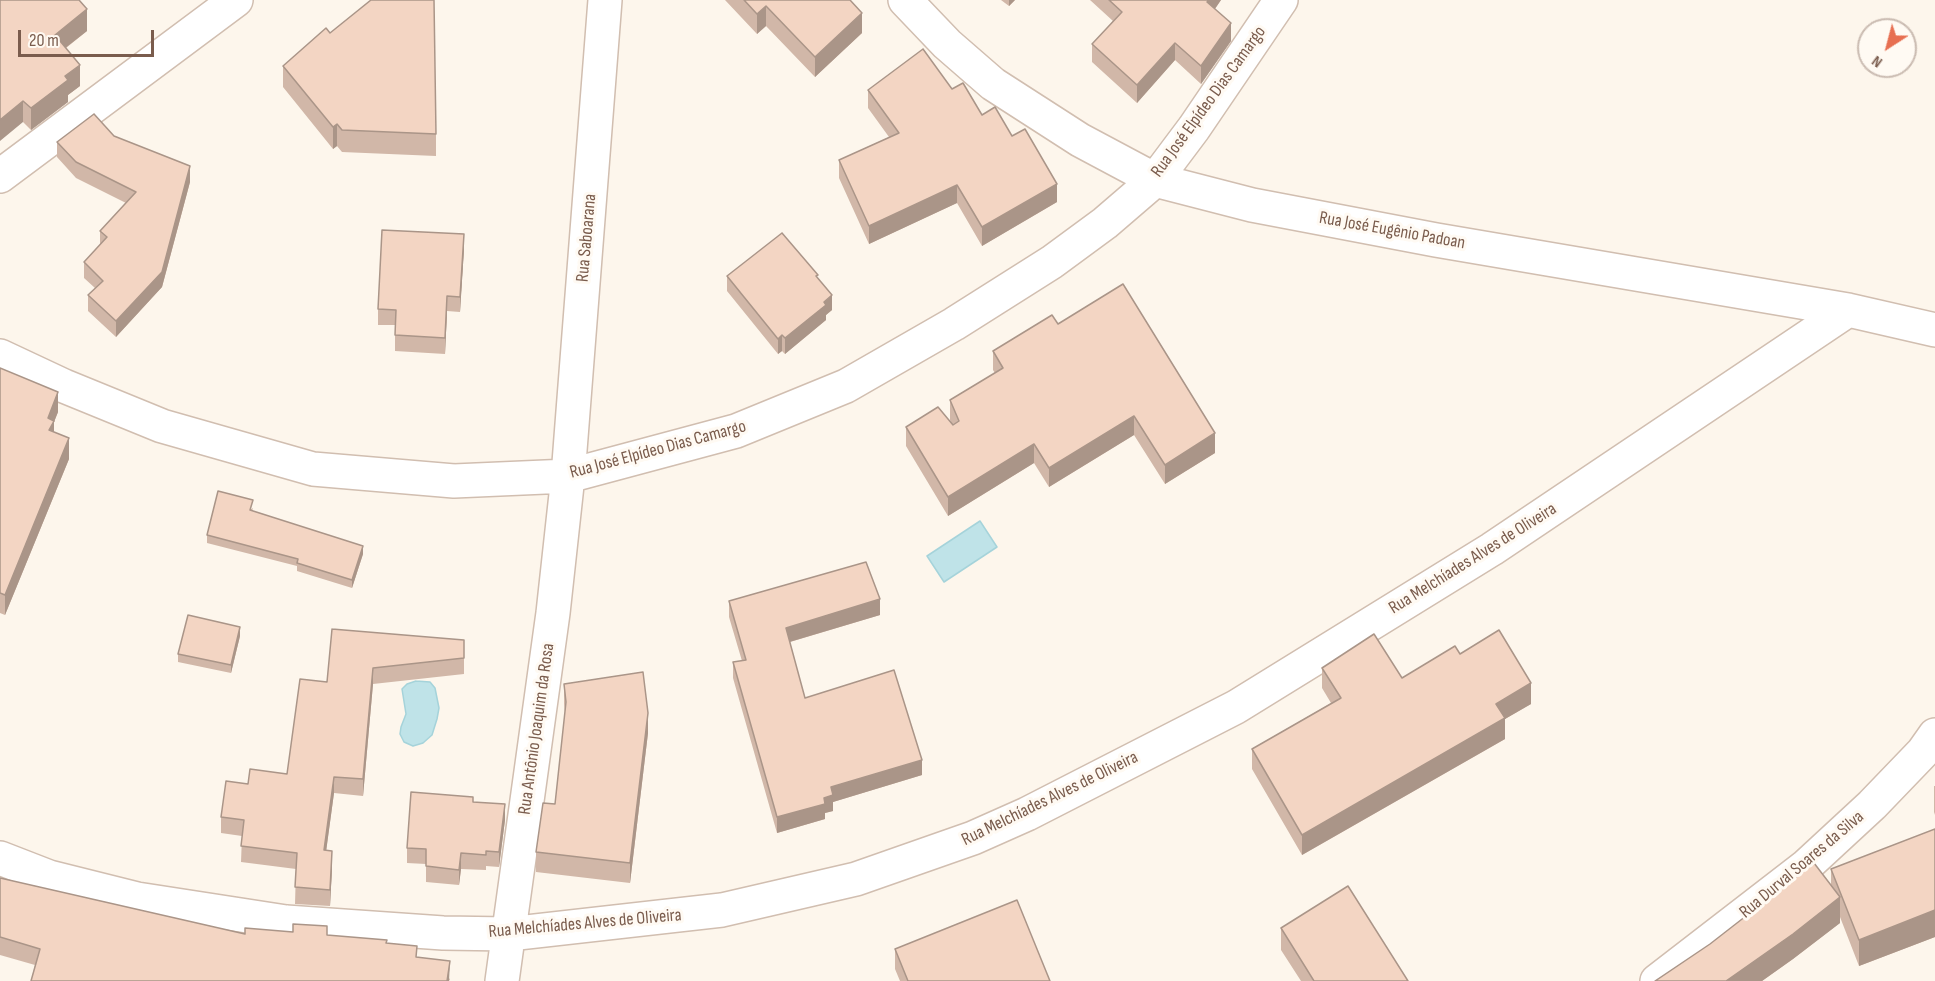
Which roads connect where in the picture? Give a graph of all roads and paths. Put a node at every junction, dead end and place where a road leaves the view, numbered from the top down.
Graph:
1 (236, 0) edge
2 (605, 0) edge
3 (905, 0) edge
4 (1281, 0) edge
5 (0, 176) edge
6 (1155, 180) junction
7 (1848, 310) junction
8 (1935, 330) edge
9 (0, 356) edge
10 (568, 476) junction
11 (1935, 735) edge
12 (0, 858) edge
13 (509, 934) junction
14 (502, 981) edge
15 (1657, 981) edge

1 - 5 street
2 - 10 street, Rua Saboarana
3 - 6 street, Rua José Eugênio Padoan
4 - 6 street, Rua José Elpídeo Dias Camargo
6 - 7 street, Rua José Eugênio Padoan
6 - 10 street, Rua José Elpídeo Dias Camargo
7 - 8 street, Rua José Eugênio Padoan
7 - 13 street, Rua Melchíades Alves de Oliveira
9 - 10 street, Rua José Elpídeo Dias Camargo
10 - 13 street, Rua Antônio Joaquim da Rosa
11 - 15 street, Rua Durval Soares da Silva
12 - 13 street, Rua Melchíades Alves de Oliveira
13 - 14 street, Rua Antônio Joaquim da Rosa

